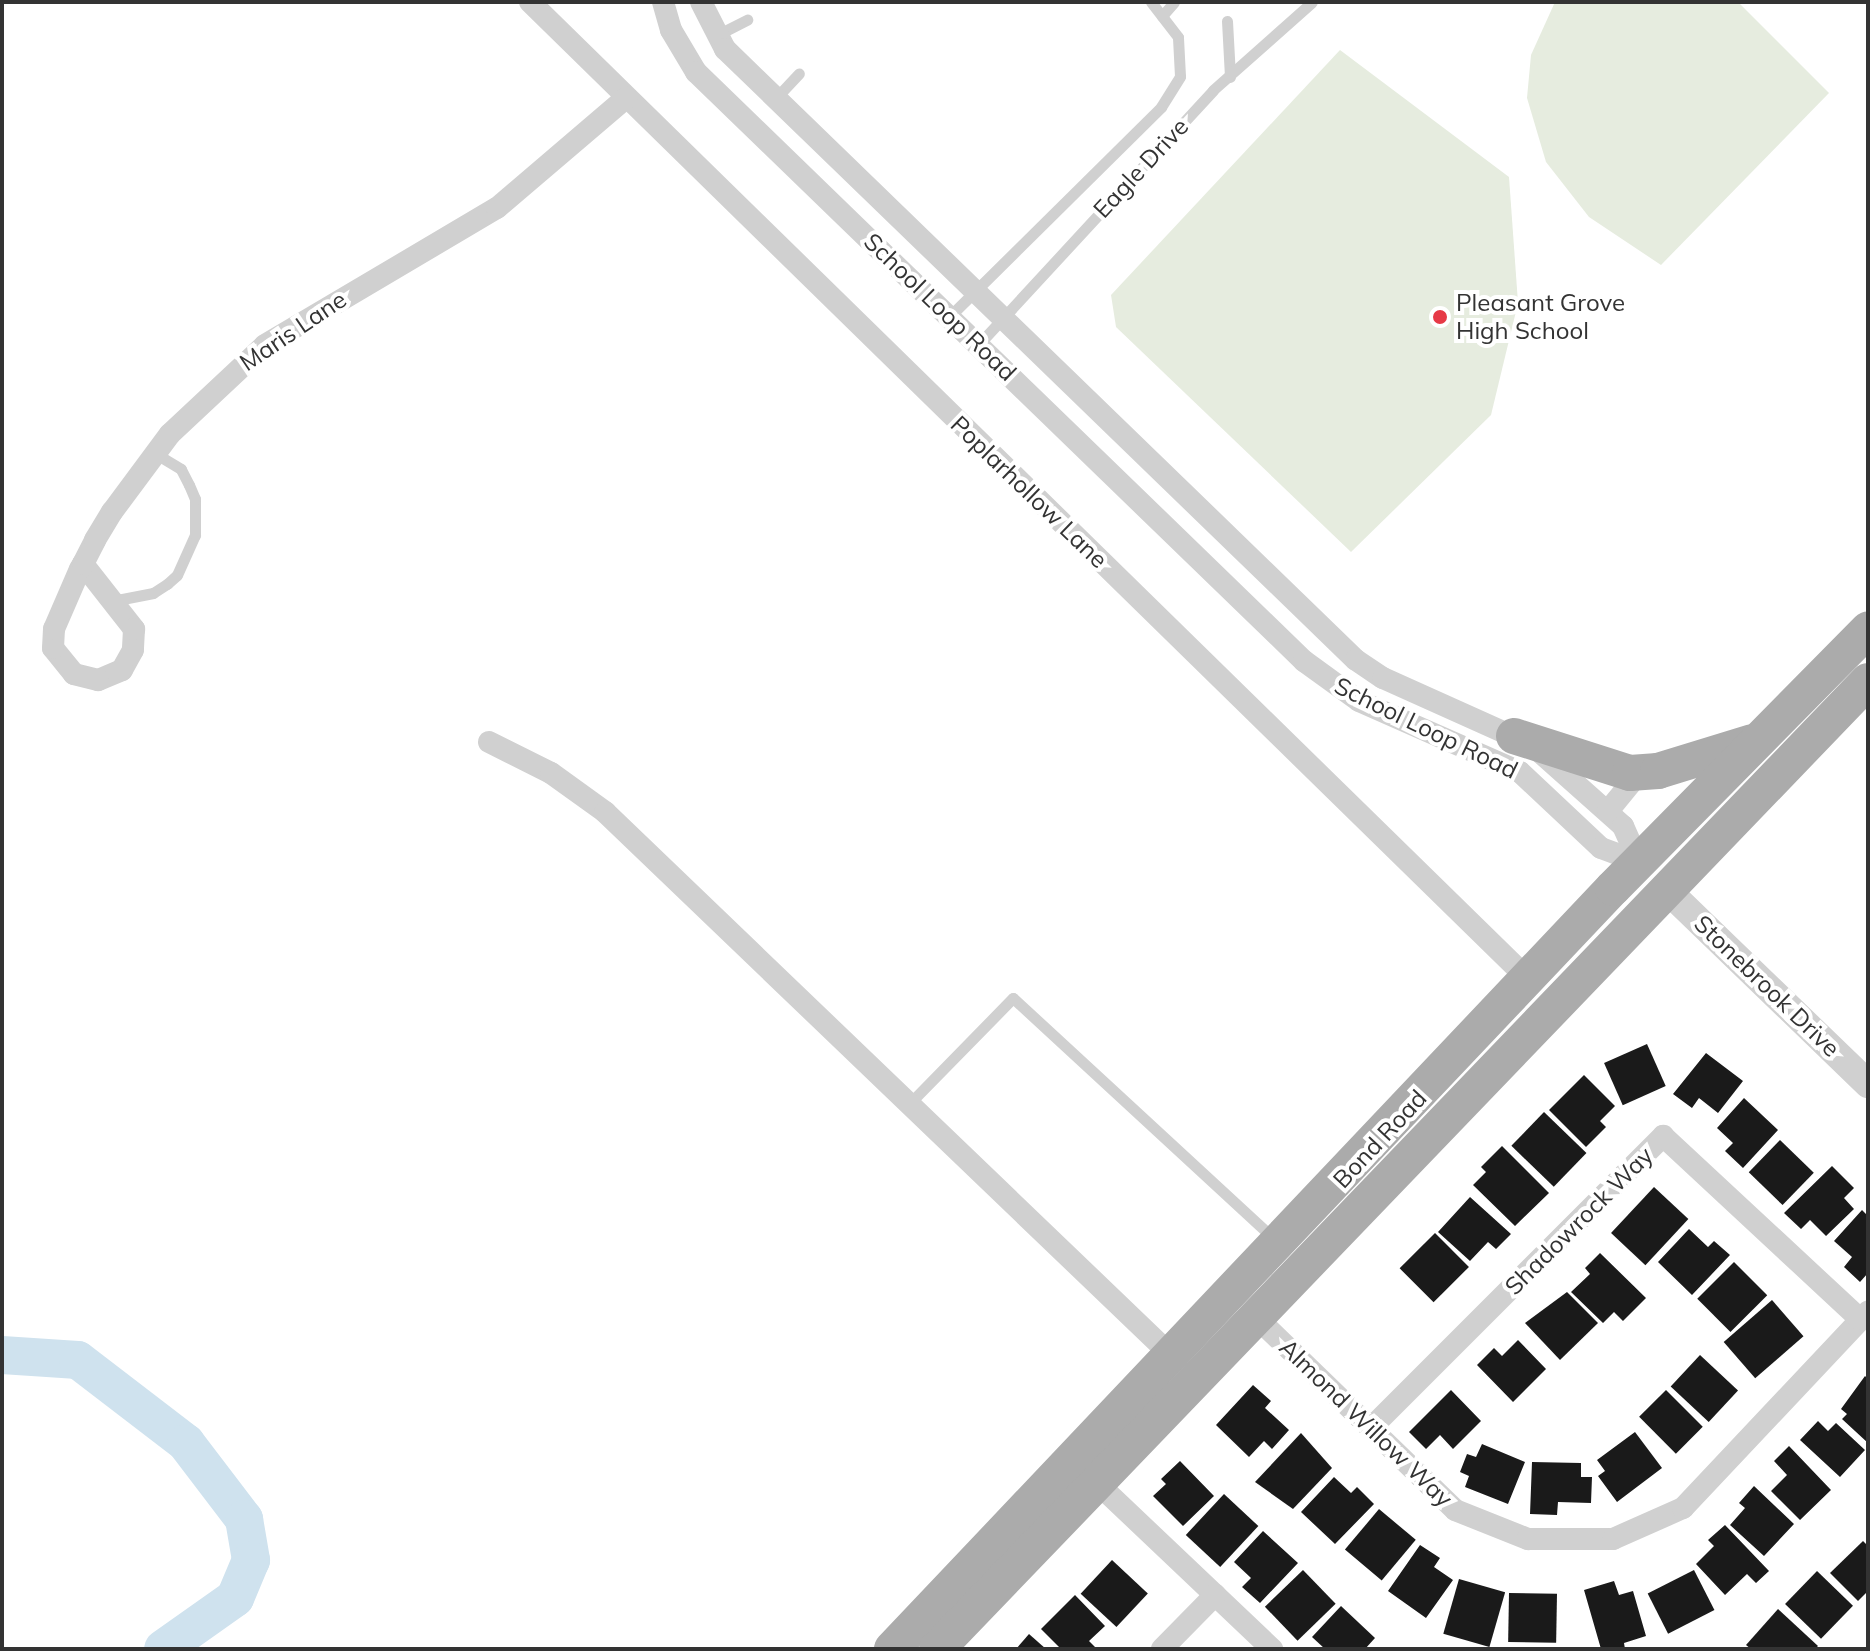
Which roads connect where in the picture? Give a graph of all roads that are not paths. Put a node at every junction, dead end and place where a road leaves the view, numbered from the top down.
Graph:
1 (530, 2) edge
2 (663, 2) edge
3 (701, 2) edge
4 (1151, 2) edge
5 (1174, 2) edge
6 (1312, 2) edge
7 (1162, 16) junction
8 (747, 20) dead end
9 (1227, 21) dead end
10 (717, 35) junction
11 (799, 73) dead end
12 (1230, 77) junction
13 (626, 98) junction
14 (775, 99) junction
15 (975, 290) junction
16 (950, 316) junction
17 (1004, 317) junction
18 (979, 344) junction
19 (154, 453) junction
20 (83, 564) junction
21 (112, 601) junction
22 (1868, 629) edge
23 (1868, 681) edge
24 (1514, 736) junction
25 (1761, 739) junction
26 (489, 742) dead end
27 (1640, 772) junction
28 (1608, 811) junction
29 (1639, 862) junction
30 (1666, 889) junction
31 (1529, 980) junction
32 (1868, 1084) edge
33 (910, 1103) junction
34 (1280, 1245) junction
35 (1215, 1313) junction
36 (1864, 1315) edge
37 (1255, 1316) junction
38 (1173, 1357) junction
39 (1372, 1427) junction
40 (1096, 1482) junction
41 (1215, 1595) junction
42 (892, 1649) edge
43 (937, 1649) edge
44 (1162, 1649) edge
45 (1272, 1649) edge

1 - 13 street, Poplarhollow Lane
2 - 16 street, School Loop Road
3 - 10 street, School Loop Road
4 - 7 lane, Eagle Drive
5 - 7 lane
6 - 12 lane, Eagle Drive
7 - 15 lane, Eagle Drive
8 - 10 lane
9 - 12 lane
10 - 14 street, School Loop Road
11 - 14 lane
12 - 17 lane, Eagle Drive
13 - 19 street, Maris Lane
13 - 31 street, Poplarhollow Lane
14 - 15 street, School Loop Road
15 - 16 lane, Eagle Drive
15 - 17 street, School Loop Road
16 - 18 street, School Loop Road
17 - 18 lane, Eagle Drive
17 - 24 street, School Loop Road
18 - 29 street, School Loop Road
19 - 20 street, Maris Lane
19 - 21 lane
20 - 21 street
20 - 21 street, Maris Lane
22 - 25 main road, Bond Road
23 - 30 main road, Bond Road
24 - 27 main road
24 - 28 street, School Loop Road
25 - 27 main road
25 - 29 main road, Bond Road
26 - 33 street
27 - 28 street
28 - 29 street, School Loop Road
29 - 31 main road, Bond Road
30 - 32 street, Stonebrook Drive
30 - 37 main road, Bond Road
31 - 34 main road, Bond Road
33 - 34 lane
33 - 38 street
34 - 35 main road, Bond Road
35 - 38 main road, Bond Road
35 - 40 main road
36 - 39 street, Almond Willow Way
36 - 39 street, Shadowrock Way
37 - 39 street, Almond Willow Way
37 - 40 main road, Bond Road
38 - 42 main road, Bond Road
40 - 41 street
40 - 43 main road, Bond Road
41 - 44 street
41 - 45 street

